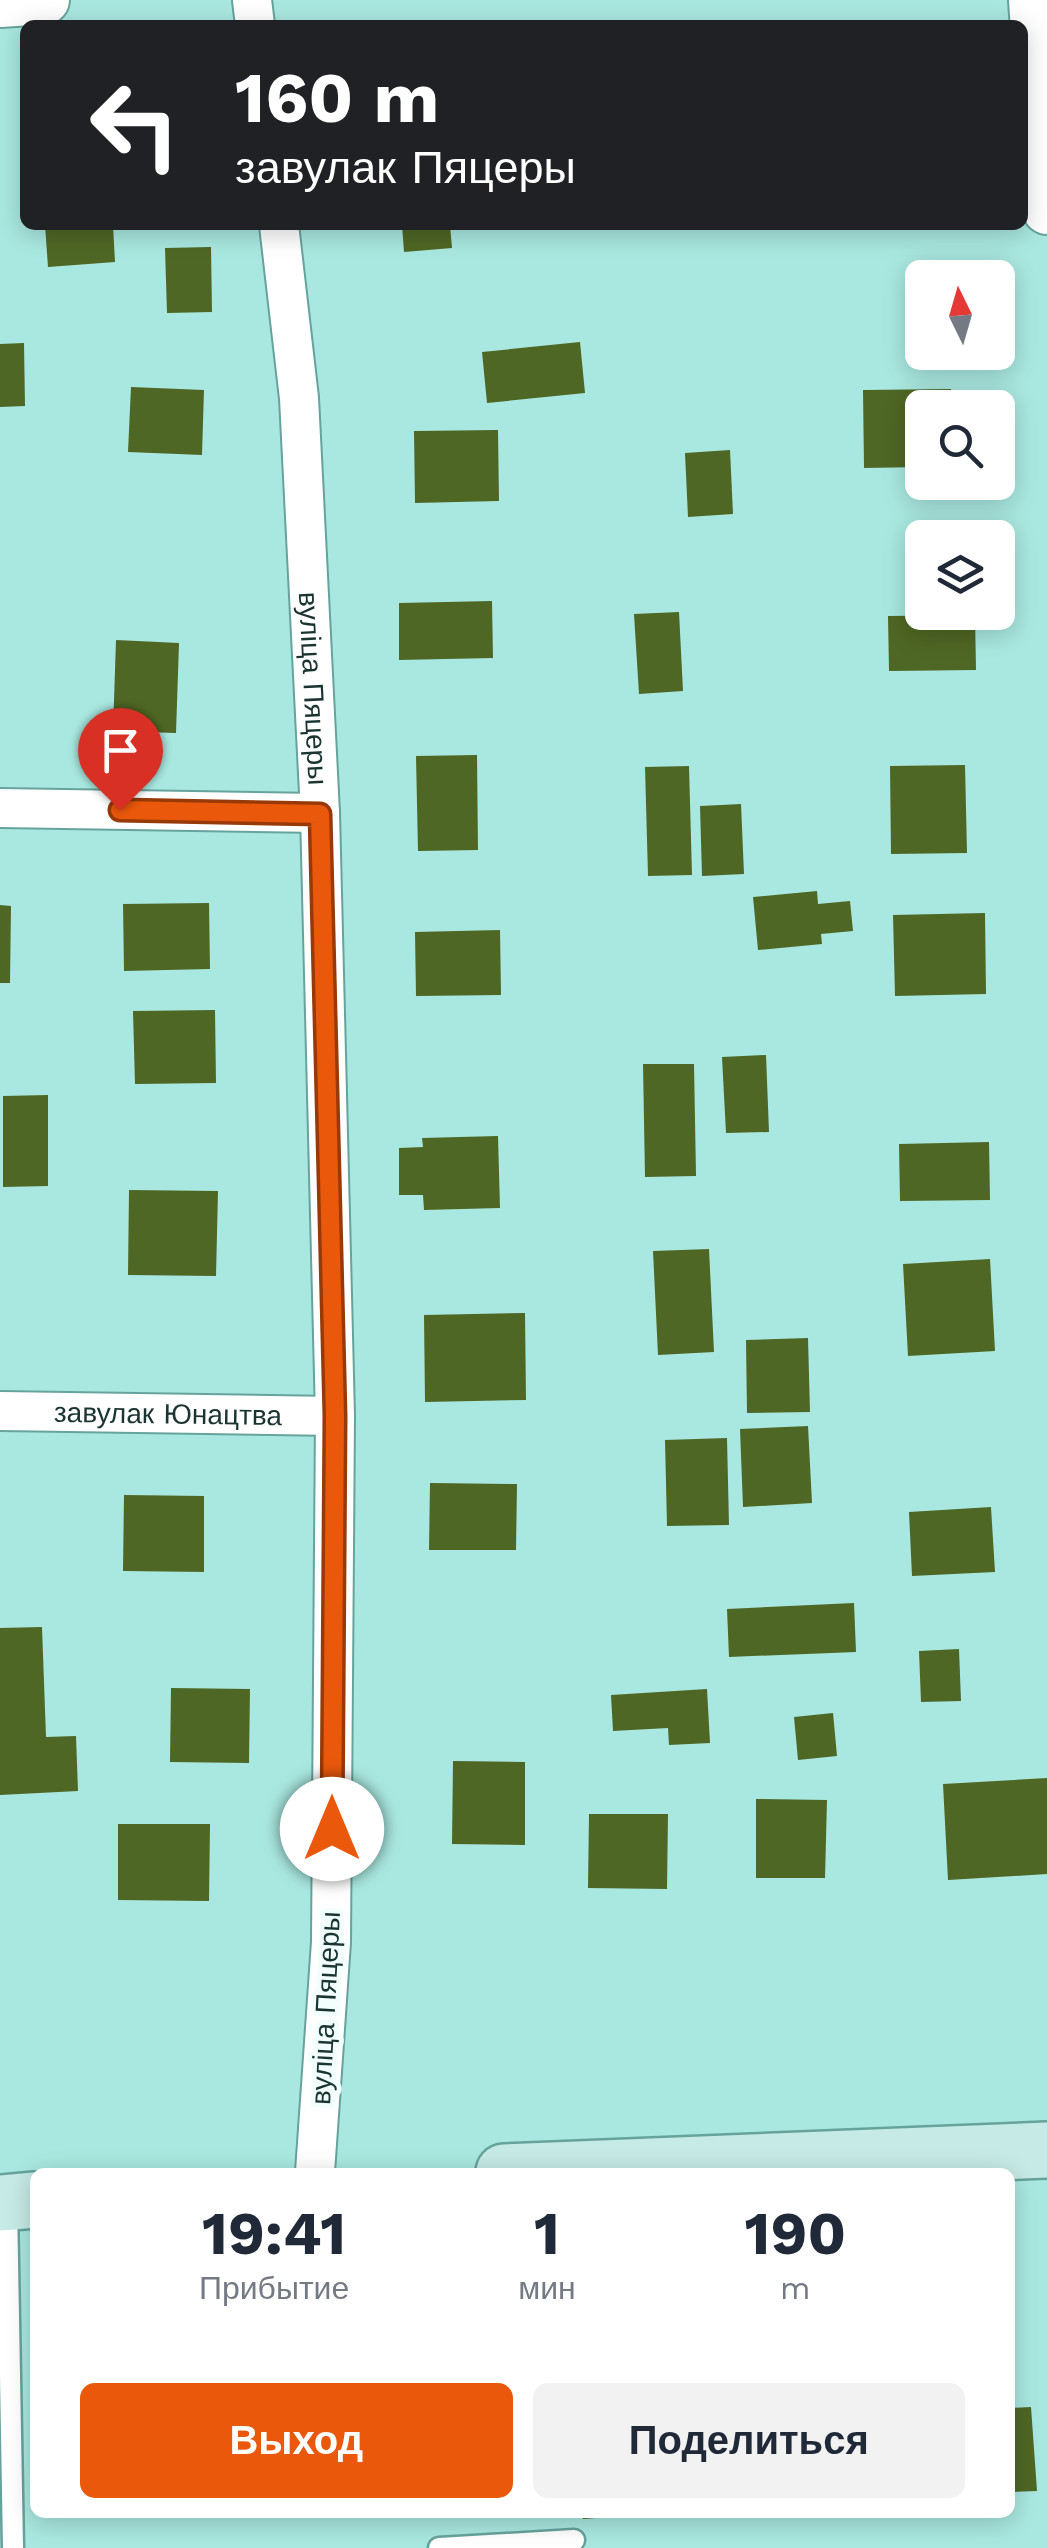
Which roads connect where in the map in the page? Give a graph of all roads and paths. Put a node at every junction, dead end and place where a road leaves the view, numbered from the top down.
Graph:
1 (46, 0) edge
2 (1033, 0) edge
3 (0, 3) edge
4 (1047, 210) edge
5 (279, 230) edge
6 (0, 808) edge
7 (320, 814) junction
8 (0, 1411) edge
9 (335, 1416) junction
10 (1047, 2150) edge
11 (315, 2168) edge
12 (603, 2168) edge
13 (14, 2202) edge
14 (574, 2540) dead end
15 (14, 2548) edge
16 (439, 2548) edge

1 - 3 street
2 - 4 street
5 - 7 street, вуліца Пяцеры
6 - 7 street
7 - 9 street, вуліца Пяцеры
8 - 9 street, завулак Юнацтва
9 - 11 street, вуліца Пяцеры
10 - 12 main road
13 - 15 lane
14 - 16 lane

